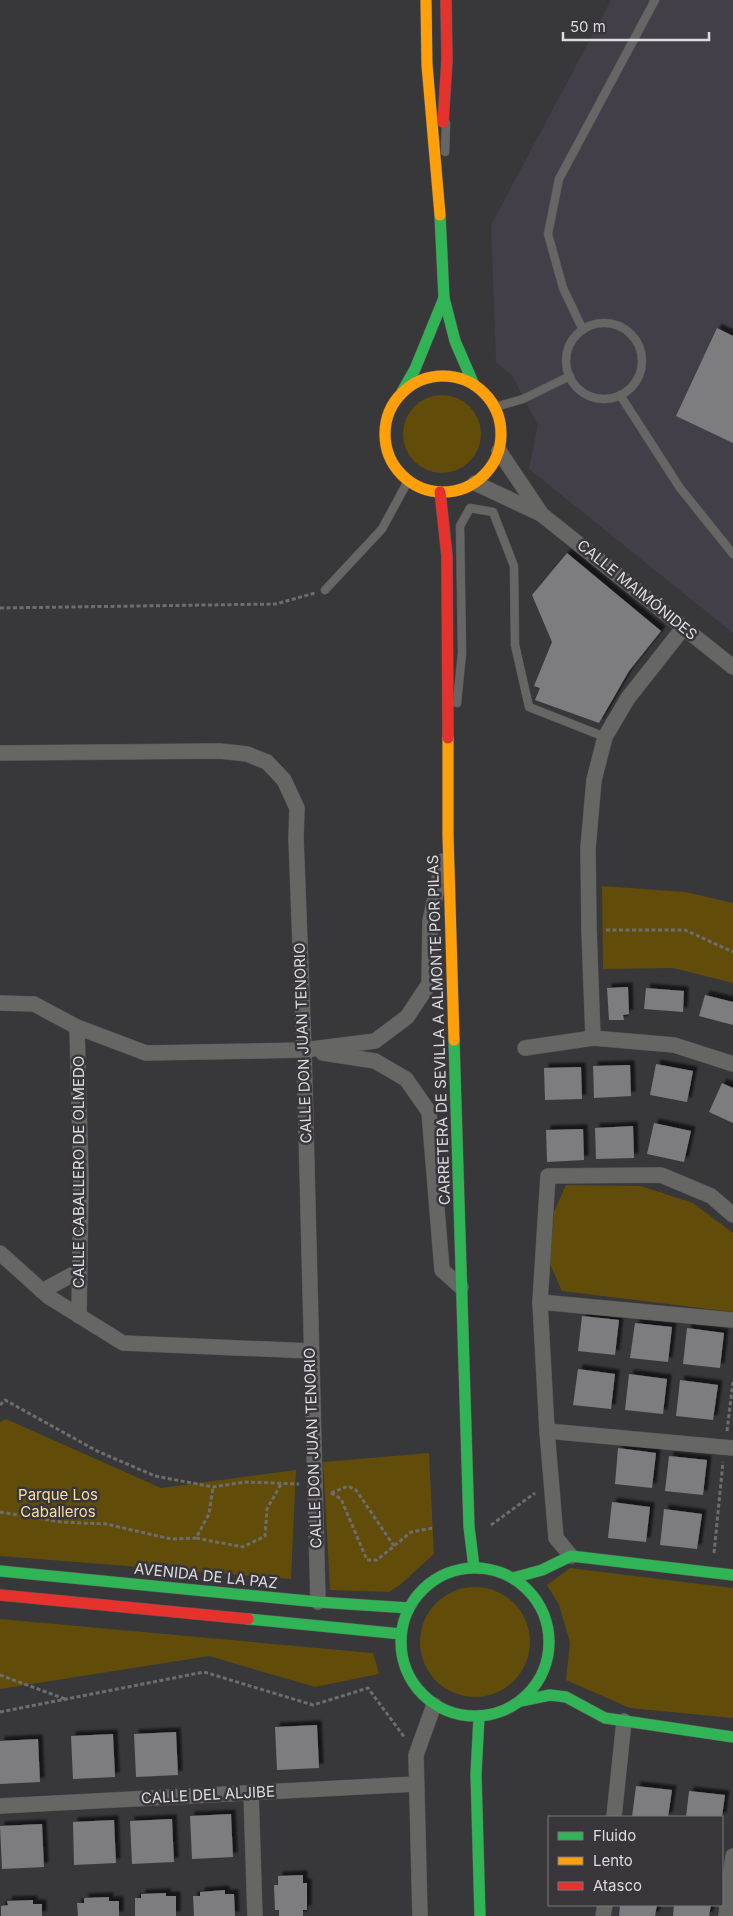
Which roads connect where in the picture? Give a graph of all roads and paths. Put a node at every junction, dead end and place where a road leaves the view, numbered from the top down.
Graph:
1 (426, 0) edge
2 (446, 0) edge
3 (453, 0) edge
4 (655, 0) edge
5 (445, 159) dead end
6 (444, 169) dead end
7 (439, 187) junction
8 (441, 229) junction
9 (444, 298) junction
10 (583, 330) junction
11 (570, 376) junction
12 (474, 385) junction
13 (401, 395) junction
14 (620, 395) junction
15 (495, 407) junction
16 (499, 451) junction
17 (408, 481) junction
18 (475, 483) junction
19 (440, 492) junction
20 (541, 514) junction
21 (733, 554) edge
22 (325, 590) joint
23 (0, 608) edge
24 (684, 627) junction
25 (733, 667) edge
26 (605, 737) junction
27 (0, 753) edge
28 (448, 794) junction
29 (448, 835) junction
30 (589, 930) junction
31 (733, 952) edge
32 (0, 1003) edge
33 (77, 1027) junction
34 (593, 1038) junction
35 (526, 1048) dead end
36 (304, 1050) junction
37 (733, 1064) edge
38 (733, 1215) edge
39 (0, 1254) edge
40 (80, 1271) junction
41 (461, 1287) junction
42 (42, 1291) junction
43 (540, 1302) junction
44 (79, 1316) junction
45 (733, 1320) edge
46 (311, 1351) junction
47 (733, 1382) edge
48 (0, 1405) edge
49 (547, 1431) junction
50 (729, 1448) edge
51 (551, 1480) junction
52 (281, 1484) junction
53 (314, 1485) junction
54 (213, 1487) junction
55 (331, 1493) junction
56 (0, 1512) edge
57 (491, 1525) dead end
58 (433, 1528) dead end
59 (196, 1538) junction
60 (394, 1546) junction
61 (571, 1556) junction
62 (474, 1567) junction
63 (0, 1571) edge
64 (712, 1572) junction
65 (733, 1575) edge
66 (513, 1578) junction
67 (0, 1595) edge
68 (318, 1602) junction
69 (408, 1608) junction
70 (401, 1634) junction
71 (0, 1674) edge
72 (66, 1700) dead end
73 (521, 1701) junction
74 (434, 1705) junction
75 (0, 1712) edge
76 (479, 1717) junction
77 (624, 1721) junction
78 (733, 1738) edge
79 (416, 1755) junction
80 (416, 1784) junction
81 (251, 1792) junction
82 (0, 1806) edge
83 (614, 1816) edge
84 (733, 1856) edge
85 (255, 1916) edge
86 (420, 1916) edge
87 (480, 1916) edge
88 (726, 1916) edge

1 - 7 main road
2 - 7 main road
3 - 5 lane
4 - 10 lane
6 - 8 lane
7 - 8 main road
8 - 9 main road
9 - 12 main road
9 - 13 main road
10 - 11 lane
10 - 14 lane
11 - 14 lane
11 - 15 lane
12 - 13 main road
12 - 15 main road
13 - 17 main road
14 - 21 lane
15 - 16 main road
16 - 18 main road
16 - 20 street, CALLE MAIMÓNIDES
17 - 19 main road
17 - 22 lane
18 - 19 main road
18 - 20 street, CALLE MAIMÓNIDES
19 - 28 main road, CARRETERA DE SEVILLA A ALMONTE POR PILAS
20 - 24 street, CALLE MAIMÓNIDES
22 - 23 path
24 - 25 street, CALLE MAIMÓNIDES
24 - 26 street
26 - 28 lane
26 - 30 street
27 - 36 street, CALLE DON JUAN TENORIO
28 - 29 main road, CARRETERA DE SEVILLA A ALMONTE POR PILAS
29 - 36 street
29 - 41 main road, CARRETERA DE SEVILLA A ALMONTE POR PILAS
30 - 31 path
30 - 34 street
32 - 33 street
33 - 36 street
33 - 40 street, CALLE CABALLERO DE OLMEDO
34 - 35 street
34 - 37 street
36 - 41 street
36 - 46 street, CALLE DON JUAN TENORIO
38 - 43 street
39 - 42 street
40 - 42 street
40 - 44 street, CALLE CABALLERO DE OLMEDO
41 - 62 main road, CARRETERA DE SEVILLA A ALMONTE POR PILAS
42 - 44 street
43 - 45 street
43 - 49 street
44 - 46 street
46 - 53 street, CALLE DON JUAN TENORIO
47 - 50 path
48 - 54 path
49 - 50 street
49 - 51 street
50 - 64 path
51 - 57 path
51 - 61 street
52 - 53 path
52 - 54 path
52 - 59 path
53 - 55 path
53 - 68 street, CALLE DON JUAN TENORIO
54 - 59 path
55 - 60 path
55 - 60 path
56 - 59 path
58 - 60 path
61 - 64 main road
61 - 66 main road
62 - 66 main road
62 - 69 main road
63 - 68 main road, AVENIDA DE LA PAZ
64 - 65 main road
66 - 73 main road
67 - 70 main road
68 - 69 main road, AVENIDA DE LA PAZ
69 - 70 main road
70 - 74 main road
71 - 72 path
73 - 76 main road
73 - 77 main road
74 - 76 main road
74 - 79 street
75 - 79 path
76 - 87 main road
77 - 78 main road
77 - 83 street
79 - 80 street
80 - 81 street, CALLE DEL ALJIBE
80 - 86 street
81 - 82 street, CALLE DEL ALJIBE
81 - 85 street
84 - 88 street

